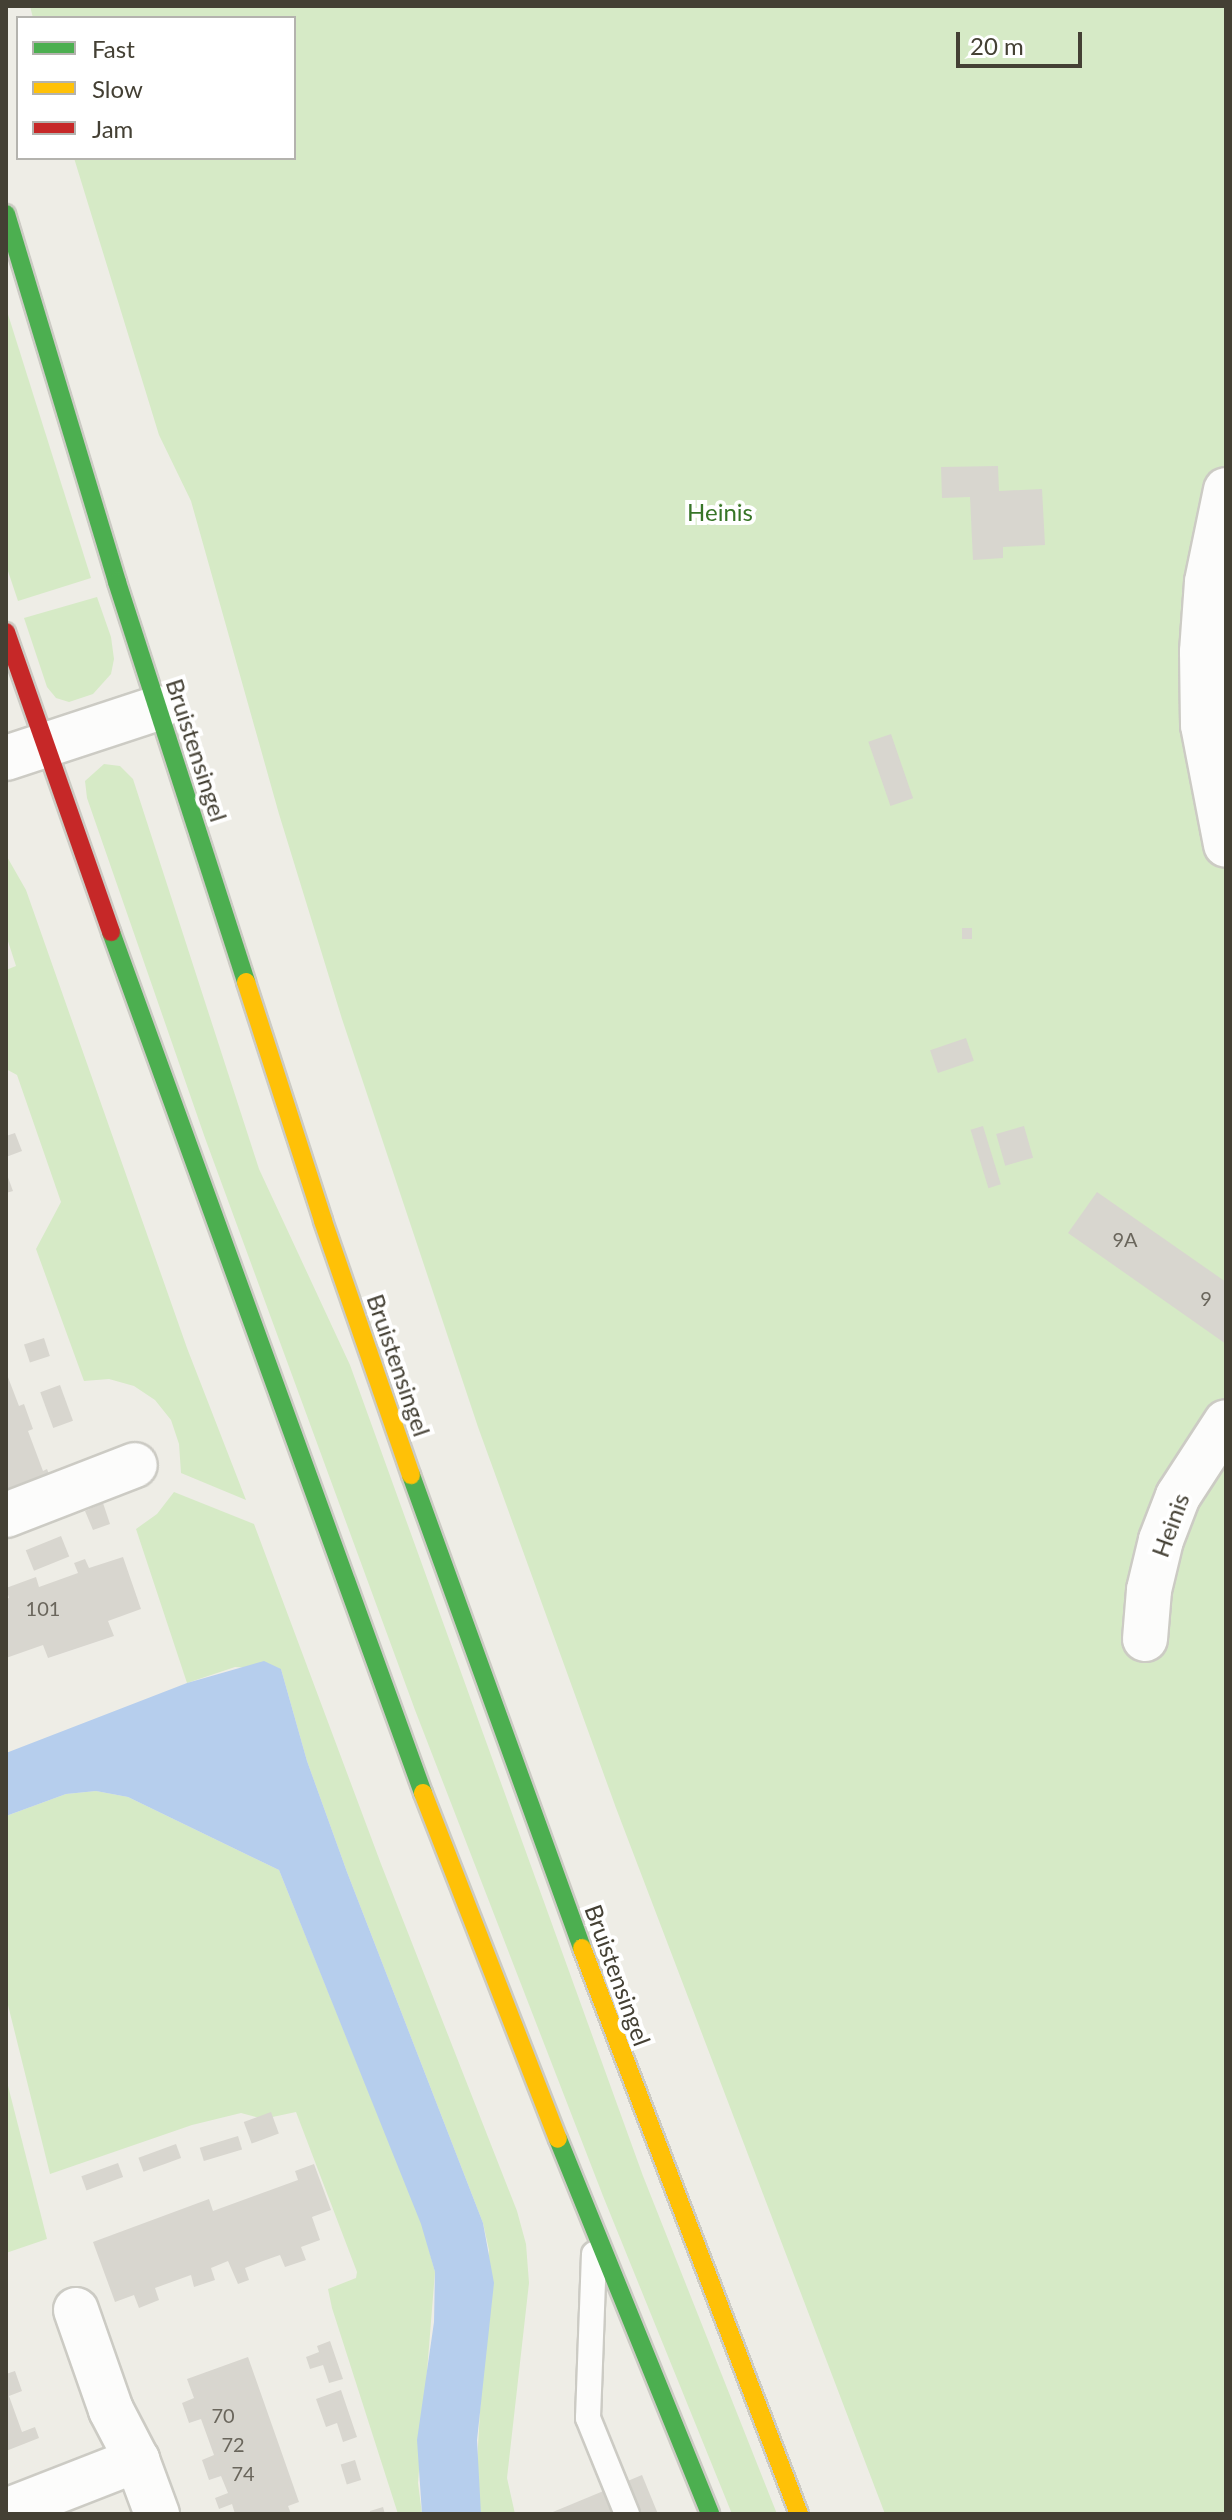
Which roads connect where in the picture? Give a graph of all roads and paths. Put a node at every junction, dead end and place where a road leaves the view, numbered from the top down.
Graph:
1 (6, 214) edge
2 (1226, 490) edge
3 (6, 632) edge
4 (158, 708) junction
5 (25, 751) edge
6 (1226, 845) edge
7 (1226, 1422) edge
8 (135, 1465) dead end
9 (6, 1515) edge
10 (1145, 1639) dead end
11 (594, 2232) junction
12 (76, 2310) dead end
13 (137, 2460) junction
14 (6, 2511) edge
15 (157, 2514) edge
16 (627, 2514) edge
17 (710, 2514) edge
18 (799, 2514) edge

1 - 4 main road, Bruistensingel
2 - 6 street
3 - 5 main road
4 - 5 street
4 - 18 main road, Bruistensingel
5 - 11 main road
7 - 10 street, Heinis
8 - 9 street
11 - 16 lane
11 - 17 main road
12 - 13 street
13 - 14 street
13 - 15 street

